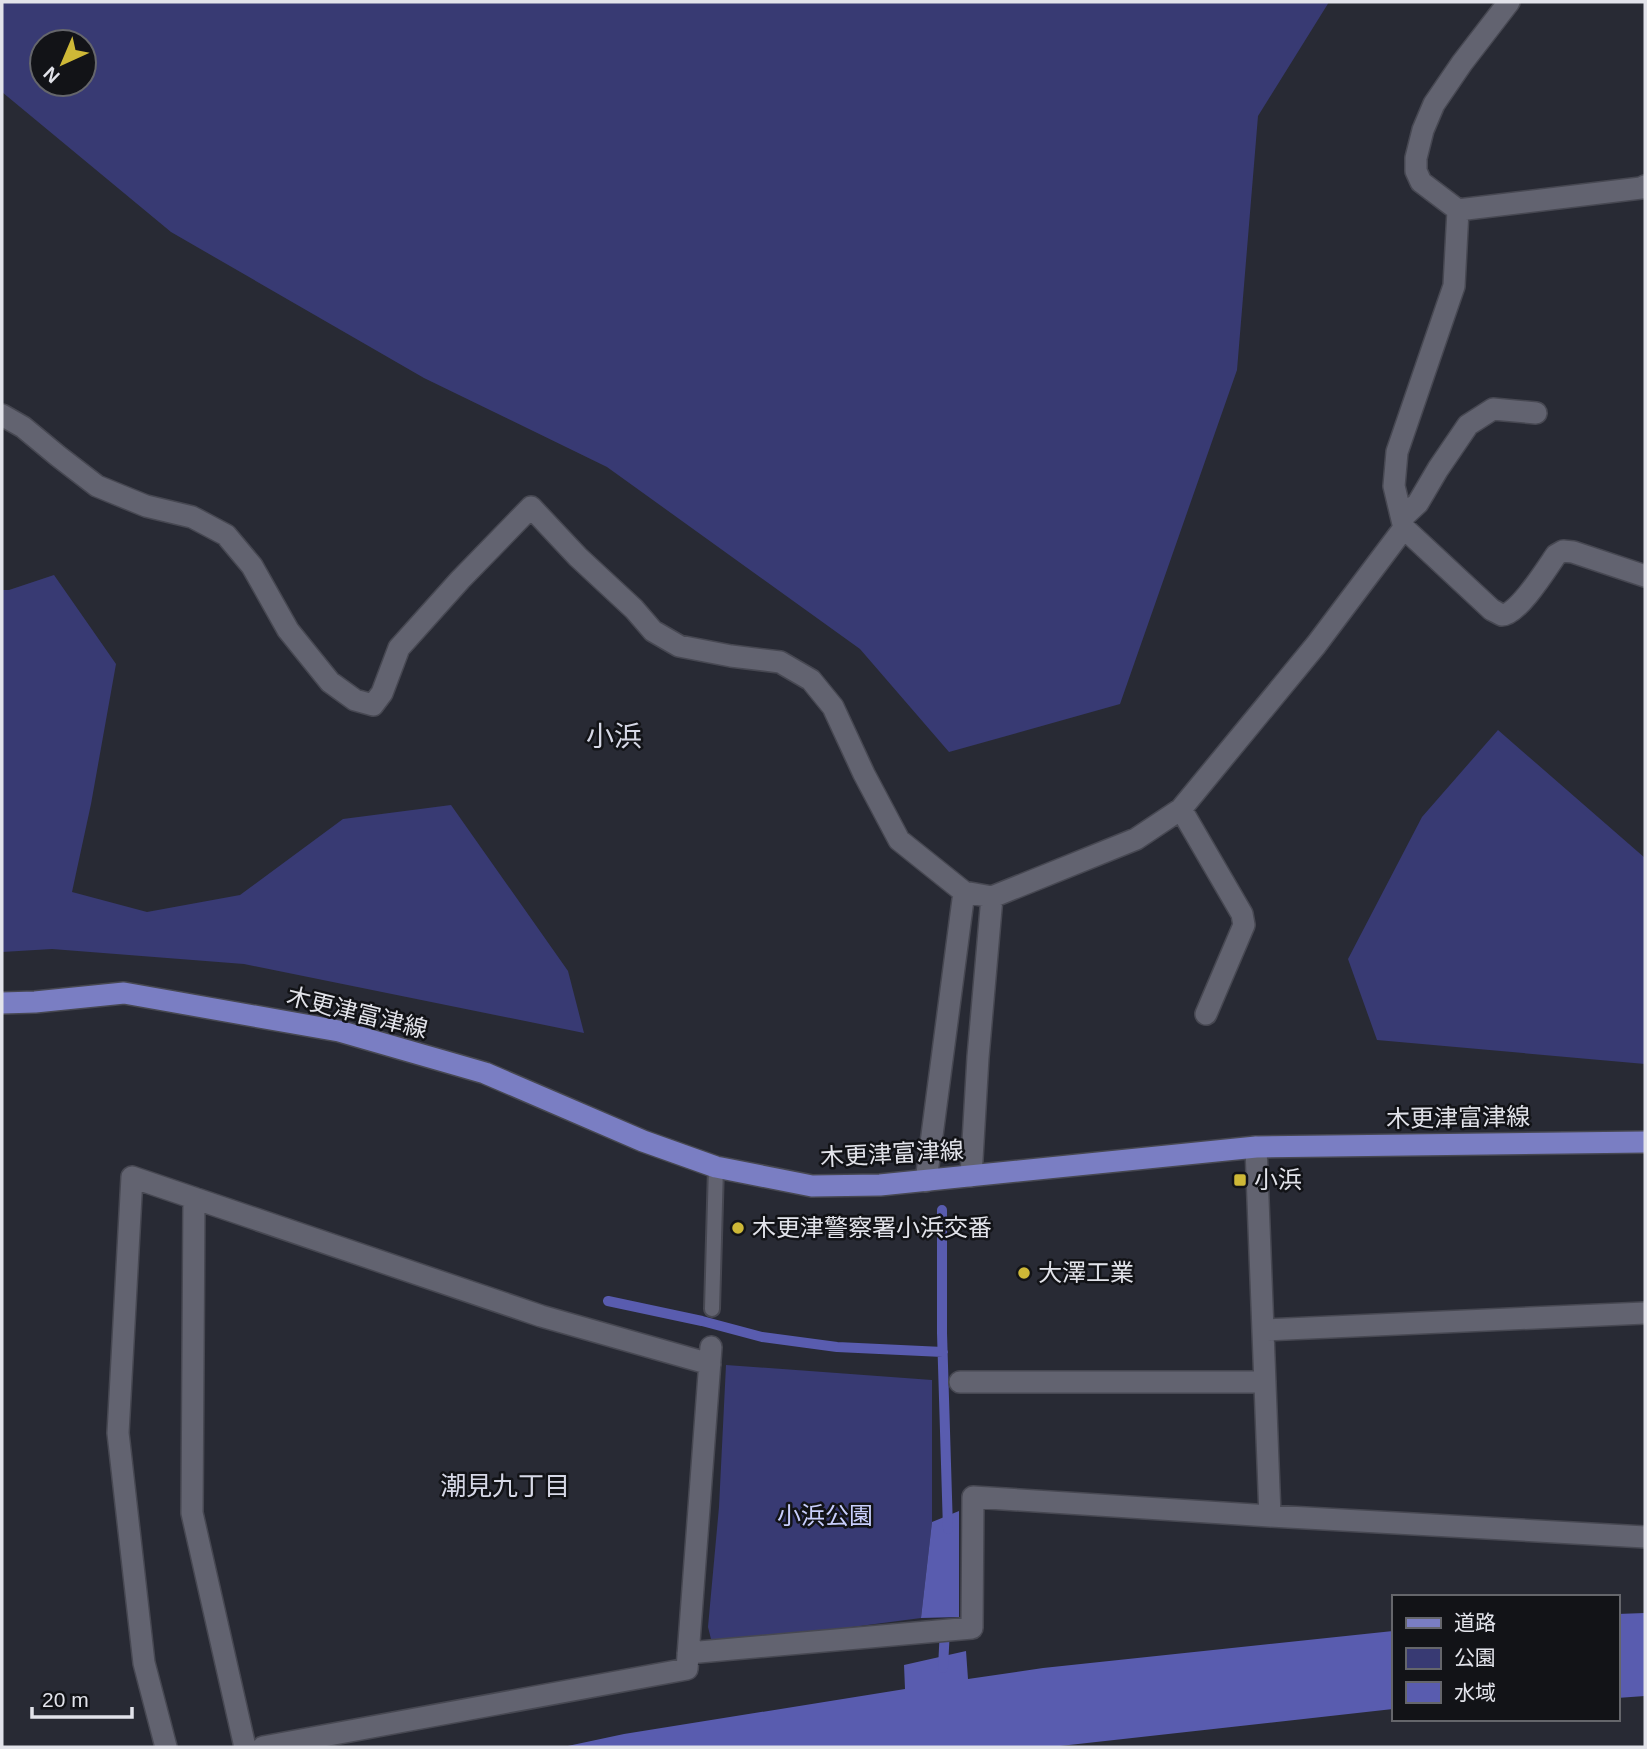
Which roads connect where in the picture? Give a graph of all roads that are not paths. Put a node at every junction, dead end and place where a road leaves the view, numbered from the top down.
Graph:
1 (1510, 2) edge
2 (1645, 186) edge
3 (1458, 210) junction
4 (1536, 414) dead end
5 (2, 415) edge
6 (1403, 523) junction
7 (1645, 576) edge
8 (1181, 809) junction
9 (964, 892) junction
10 (992, 897) junction
11 (2, 1003) edge
12 (1206, 1014) dead end
13 (1645, 1142) edge
14 (1256, 1147) junction
15 (716, 1167) junction
16 (971, 1176) junction
17 (926, 1181) junction
18 (194, 1198) junction
19 (712, 1309) dead end
20 (1645, 1313) edge
21 (1263, 1330) junction
22 (960, 1382) dead end
23 (1265, 1382) junction
24 (1270, 1516) junction
25 (1645, 1537) edge
26 (688, 1654) junction
27 (166, 1747) edge
28 (245, 1747) edge
29 (263, 1747) edge

1 - 3 street
2 - 3 street
3 - 6 street
4 - 6 street
5 - 9 street
6 - 7 street
6 - 8 street
8 - 10 street
8 - 12 street
9 - 10 street
9 - 17 street
10 - 16 street
11 - 15 main road, 木更津富津線
13 - 14 main road, 木更津富津線
14 - 16 main road, 木更津富津線
14 - 21 street
15 - 17 main road, 木更津富津線
15 - 19 lane
16 - 17 main road, 木更津富津線
18 - 26 street
18 - 27 street
18 - 28 street
20 - 21 street
21 - 23 street
22 - 23 street
23 - 24 street
24 - 25 street
24 - 26 street
26 - 29 street

